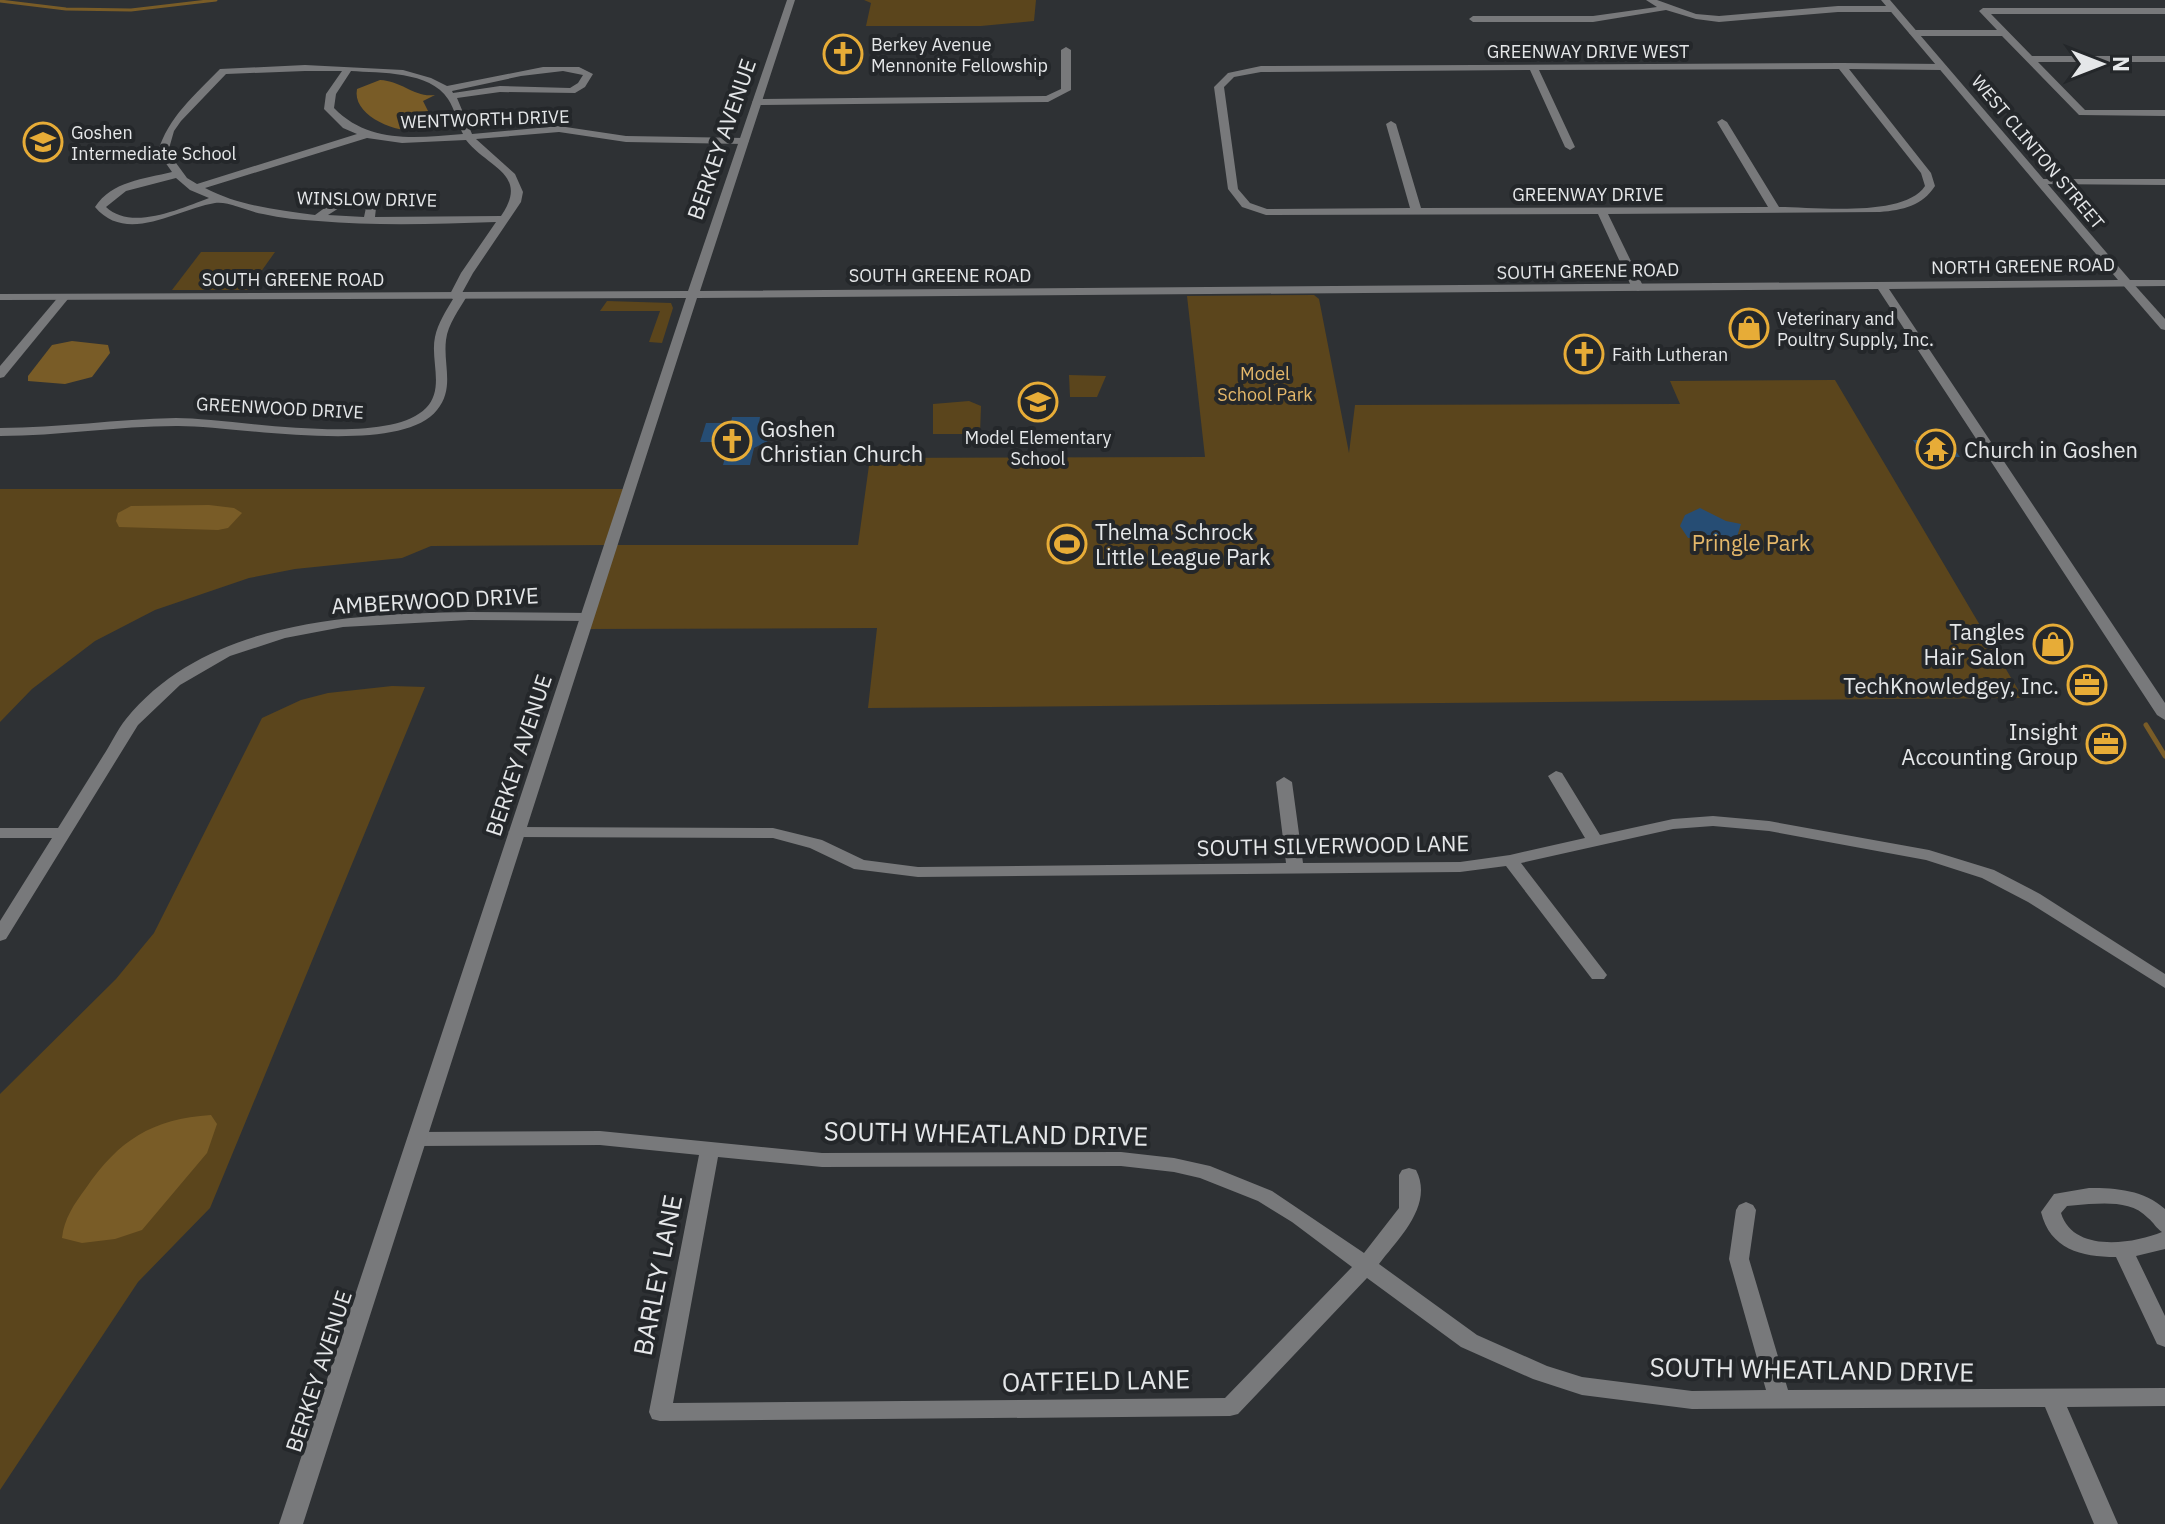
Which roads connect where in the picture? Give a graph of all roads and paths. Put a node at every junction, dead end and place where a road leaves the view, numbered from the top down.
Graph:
1 (791, 0) edge
2 (1650, 0) edge
3 (1808, 0) edge
4 (1885, 0) edge
5 (1665, 8) junction
6 (1895, 11) junction
7 (2165, 11) edge
8 (1818, 12) junction
9 (1473, 19) dead end
10 (1914, 33) junction
11 (2003, 33) junction
12 (1066, 50) dead end
13 (2030, 59) junction
14 (2165, 59) edge
15 (1842, 66) junction
16 (1533, 67) junction
17 (1942, 67) junction
18 (347, 70) junction
19 (448, 93) junction
20 (757, 102) junction
21 (2165, 113) edge
22 (1722, 122) dead end
23 (1391, 124) dead end
24 (369, 134) junction
25 (468, 137) junction
26 (744, 141) junction
27 (1570, 147) dead end
28 (175, 175) junction
29 (2041, 182) junction
30 (2165, 182) edge
31 (194, 188) junction
32 (217, 199) junction
33 (1252, 208) joint
34 (1776, 211) junction
35 (1602, 212) junction
36 (1417, 213) junction
37 (318, 218) junction
38 (369, 219) junction
39 (504, 219) junction
40 (2127, 283) junction
41 (2165, 283) edge
42 (1881, 285) junction
43 (1638, 288) junction
44 (692, 295) junction
45 (461, 296) junction
46 (0, 297) edge
47 (64, 297) junction
48 (2165, 326) edge
49 (0, 374) edge
50 (0, 432) edge
51 (586, 617) junction
52 (2165, 715) edge
53 (1556, 776) dead end
54 (1284, 782) dead end
55 (516, 832) junction
56 (0, 833) edge
57 (65, 833) junction
58 (1595, 840) junction
59 (1510, 860) junction
60 (1295, 869) junction
61 (0, 935) edge
62 (1598, 975) dead end
63 (2165, 982) edge
64 (417, 1139) junction
65 (710, 1148) junction
66 (1409, 1175) dead end
67 (1746, 1210) dead end
68 (2165, 1225) edge
69 (2165, 1239) edge
70 (2122, 1248) junction
71 (1365, 1267) junction
72 (2165, 1338) edge
73 (1779, 1397) junction
74 (2165, 1397) edge
75 (2053, 1399) junction
76 (660, 1412) joint
77 (291, 1524) edge
78 (2106, 1524) edge

1 - 20 street, BERKEY AVENUE
2 - 5 street
3 - 8 street
4 - 6 street, WEST CLINTON STREET
5 - 8 street
5 - 9 street
6 - 8 street
6 - 10 street, WEST CLINTON STREET
7 - 11 street
10 - 11 street
10 - 17 street, WEST CLINTON STREET
11 - 13 street
12 - 20 street
13 - 14 street
13 - 21 street
15 - 16 street, GREENWAY DRIVE WEST
15 - 17 street, GREENWAY DRIVE WEST
15 - 34 street, GREENWAY DRIVE
16 - 27 street
16 - 33 street, GREENWAY DRIVE WEST
17 - 29 street, WEST CLINTON STREET
18 - 19 street
18 - 24 street, WENTWORTH DRIVE
18 - 28 street
19 - 19 street
19 - 25 street
20 - 26 street, BERKEY AVENUE
22 - 34 street
23 - 36 street
24 - 25 street, WENTWORTH DRIVE
24 - 31 street
25 - 26 street, WENTWORTH DRIVE
25 - 39 street, GREENWOOD DRIVE
26 - 44 street, BERKEY AVENUE
28 - 31 street, WINSLOW DRIVE
28 - 32 street
29 - 30 street
29 - 40 street, WEST CLINTON STREET
31 - 32 street, WINSLOW DRIVE
32 - 37 street, WINSLOW DRIVE
33 - 36 street, GREENWAY DRIVE
34 - 35 street, GREENWAY DRIVE
35 - 36 street, GREENWAY DRIVE
35 - 43 street
37 - 38 street, WINSLOW DRIVE
37 - 38 street
38 - 39 street, WINSLOW DRIVE
39 - 45 street, GREENWOOD DRIVE
40 - 41 street, NORTH GREENE ROAD
40 - 42 street, NORTH GREENE ROAD
40 - 48 street, WEST CLINTON STREET
42 - 43 street, SOUTH GREENE ROAD
42 - 52 street
43 - 44 street, SOUTH GREENE ROAD
44 - 45 street, SOUTH GREENE ROAD
44 - 51 street, BERKEY AVENUE
45 - 47 street, SOUTH GREENE ROAD
45 - 50 street, GREENWOOD DRIVE
46 - 47 street, SOUTH GREENE ROAD
47 - 49 street
51 - 55 street, BERKEY AVENUE
51 - 57 street, AMBERWOOD DRIVE
53 - 58 street
54 - 60 street
55 - 60 street, SOUTH SILVERWOOD LANE
55 - 64 street, BERKEY AVENUE
56 - 57 street
57 - 61 street, AMBERWOOD DRIVE
58 - 59 street, SOUTH SILVERWOOD LANE
58 - 63 street, SOUTH SILVERWOOD LANE
59 - 60 street, SOUTH SILVERWOOD LANE
59 - 62 street
64 - 65 street, SOUTH WHEATLAND DRIVE
64 - 77 street, BERKEY AVENUE
65 - 71 street, SOUTH WHEATLAND DRIVE
65 - 76 street, BARLEY LANE
66 - 71 street, OATFIELD LANE
67 - 73 street
68 - 70 street
69 - 70 street
70 - 72 street
71 - 73 street, SOUTH WHEATLAND DRIVE
71 - 76 street, OATFIELD LANE
73 - 75 street, SOUTH WHEATLAND DRIVE
74 - 75 street, SOUTH WHEATLAND DRIVE
75 - 78 street

